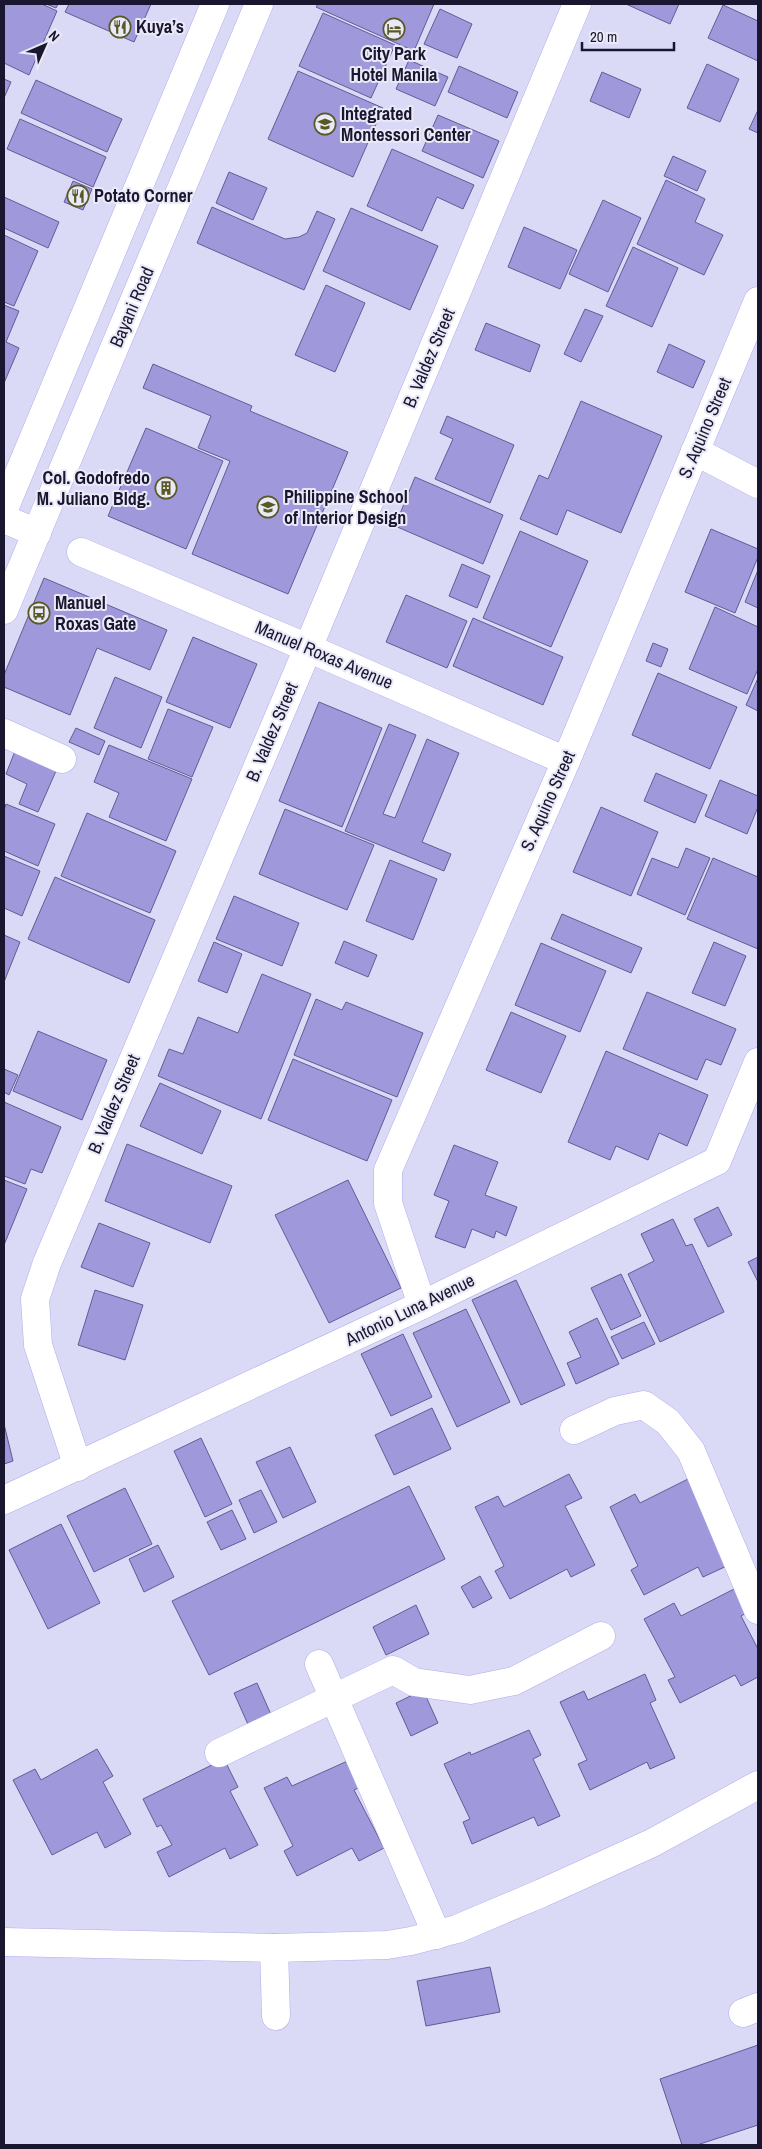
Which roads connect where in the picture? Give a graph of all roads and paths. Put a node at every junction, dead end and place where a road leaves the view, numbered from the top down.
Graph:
1 (215, 4) edge
2 (259, 4) edge
3 (578, 4) edge
4 (758, 301) edge
5 (695, 451) junction
6 (758, 484) edge
7 (4, 509) edge
8 (4, 519) edge
9 (37, 533) junction
10 (81, 552) dead end
11 (4, 610) edge
12 (308, 648) junction
13 (4, 733) edge
14 (62, 759) dead end
15 (566, 761) junction
16 (758, 1062) edge
17 (422, 1305) junction
18 (574, 1430) dead end
19 (78, 1467) junction
20 (4, 1500) edge
21 (758, 1610) edge
22 (601, 1636) dead end
23 (320, 1664) dead end
24 (334, 1698) junction
25 (220, 1753) dead end
26 (758, 1785) edge
27 (437, 1935) junction
28 (4, 1942) edge
29 (274, 1948) junction
30 (276, 2016) dead end

1 - 7 street
2 - 9 street, Bayani Road
3 - 12 street, B. Valdez Street
4 - 5 street, S. Aquino Street
5 - 6 street
5 - 15 street, S. Aquino Street
8 - 9 street
9 - 11 street, Bayani Road
10 - 12 street, Manuel Roxas Avenue
12 - 15 street, Manuel Roxas Avenue
12 - 19 street, B. Valdez Street
13 - 14 street
15 - 17 street, S. Aquino Street
16 - 17 street, Antonio Luna Avenue
17 - 19 street, Antonio Luna Avenue
18 - 21 street
19 - 20 street, Antonio Luna Avenue
22 - 24 street
23 - 24 street
24 - 25 street
24 - 27 street
26 - 27 street
27 - 29 street
28 - 29 street
29 - 30 street

